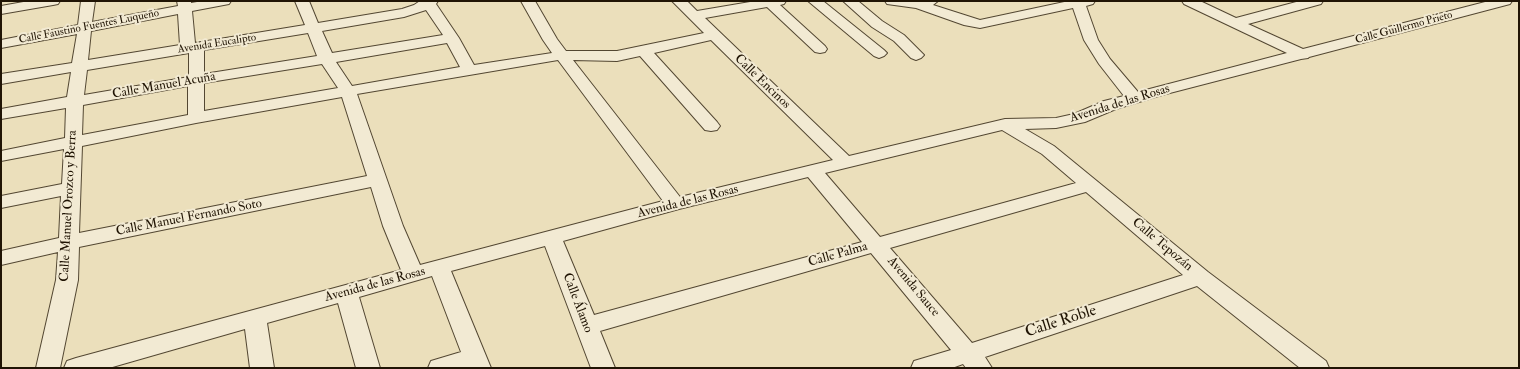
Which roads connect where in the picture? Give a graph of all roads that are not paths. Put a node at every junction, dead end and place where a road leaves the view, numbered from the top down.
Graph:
1 (53, 1) edge
2 (88, 1) edge
3 (224, 1) edge
4 (302, 1) edge
5 (528, 1) edge
6 (679, 1) edge
7 (814, 1) edge
8 (850, 1) edge
9 (892, 1) edge
10 (933, 1) edge
11 (1017, 1) edge
12 (1189, 1) edge
13 (1316, 1) edge
14 (1505, 1) edge
15 (429, 2) edge
16 (774, 2) edge
17 (1083, 2) edge
18 (918, 4) junction
19 (184, 5) edge
20 (1, 10) edge
21 (1025, 15) junction
22 (694, 16) junction
23 (1234, 23) junction
24 (85, 28) junction
25 (314, 28) junction
26 (714, 35) junction
27 (452, 38) junction
28 (1, 44) edge
29 (193, 48) junction
30 (820, 49) dead end
31 (644, 51) junction
32 (879, 53) dead end
33 (562, 55) junction
34 (916, 55) dead end
35 (1303, 55) junction
36 (326, 58) junction
37 (80, 66) junction
38 (469, 70) junction
39 (1, 79) edge
40 (196, 80) junction
41 (348, 91) junction
42 (1135, 99) junction
43 (75, 101) junction
44 (1, 114) edge
45 (196, 118) junction
46 (1005, 124) junction
47 (711, 126) dead end
48 (73, 143) junction
49 (1, 156) edge
50 (846, 163) junction
51 (813, 171) junction
52 (378, 180) junction
53 (1090, 185) junction
54 (71, 188) junction
55 (1, 202) edge
56 (675, 204) junction
57 (552, 238) junction
58 (69, 242) junction
59 (877, 244) junction
60 (1, 258) edge
61 (439, 267) junction
62 (413, 274) junction
63 (1200, 277) junction
64 (347, 293) junction
65 (254, 318) junction
66 (586, 326) junction
67 (974, 360) edge
68 (477, 363) edge
69 (91, 366) edge
70 (48, 368) edge
71 (262, 368) edge
72 (368, 368) edge
73 (440, 368) edge
74 (602, 368) edge
75 (923, 368) edge
76 (1317, 368) edge

1 - 20 street
2 - 24 street, Calle Manuel Orozco y Berra
3 - 19 street, Calle Faustino Fuentes Luqueño
4 - 25 street
5 - 33 street
6 - 22 street, Calle Encinos
7 - 32 street
8 - 34 street
9 - 18 street
10 - 18 street
11 - 21 street
12 - 23 street
13 - 23 street
14 - 35 street, Calle Guillermo Prieto
15 - 25 street, Avenida Eucalipto
15 - 27 street
16 - 22 street
16 - 30 street
17 - 21 street
17 - 42 street
18 - 21 street
19 - 24 street, Calle Faustino Fuentes Luqueño
19 - 29 street
22 - 26 street, Calle Encinos
23 - 35 street
24 - 28 street, Calle Faustino Fuentes Luqueño
24 - 37 street, Calle Manuel Orozco y Berra
25 - 29 street, Avenida Eucalipto
25 - 36 street
26 - 31 street
26 - 50 street, Calle Encinos
27 - 36 street, Calle Manuel Acuña
27 - 38 street
29 - 37 street, Avenida Eucalipto
29 - 40 street
31 - 33 street
31 - 47 street
33 - 38 street
33 - 56 street
35 - 42 street, Avenida de las Rosas
36 - 40 street, Calle Manuel Acuña
36 - 41 street
37 - 39 street, Avenida Eucalipto
37 - 43 street, Calle Manuel Orozco y Berra
38 - 41 street
40 - 43 street, Calle Manuel Acuña
40 - 45 street
41 - 45 street
41 - 52 street
42 - 46 street, Avenida de las Rosas
43 - 44 street, Calle Manuel Acuña
43 - 48 street, Calle Manuel Orozco y Berra
45 - 48 street
46 - 50 street, Avenida de las Rosas
46 - 53 street, Calle Tepozán
48 - 49 street
48 - 54 street, Calle Manuel Orozco y Berra
50 - 51 street, Avenida de las Rosas
51 - 56 street, Avenida de las Rosas
51 - 59 street, Avenida Sauce
52 - 58 street, Calle Manuel Fernando Soto
52 - 62 street
53 - 59 street, Calle Palma
53 - 63 street, Calle Tepozán
54 - 55 street
54 - 58 street, Calle Manuel Orozco y Berra
56 - 57 street, Avenida de las Rosas
57 - 61 street, Avenida de las Rosas
57 - 66 street, Calle Álamo
58 - 60 street, Calle Manuel Fernando Soto
58 - 70 street, Calle Manuel Orozco y Berra
59 - 66 street, Calle Palma
59 - 67 street, Avenida Sauce
61 - 62 street, Avenida de las Rosas
61 - 68 street
62 - 64 street, Avenida de las Rosas
63 - 67 street, Calle Roble
63 - 76 street, Calle Tepozán
64 - 65 street, Avenida de las Rosas
64 - 72 street
65 - 69 street, Avenida de las Rosas
65 - 71 street
66 - 74 street, Calle Álamo
67 - 75 street, Calle Roble
68 - 73 street

